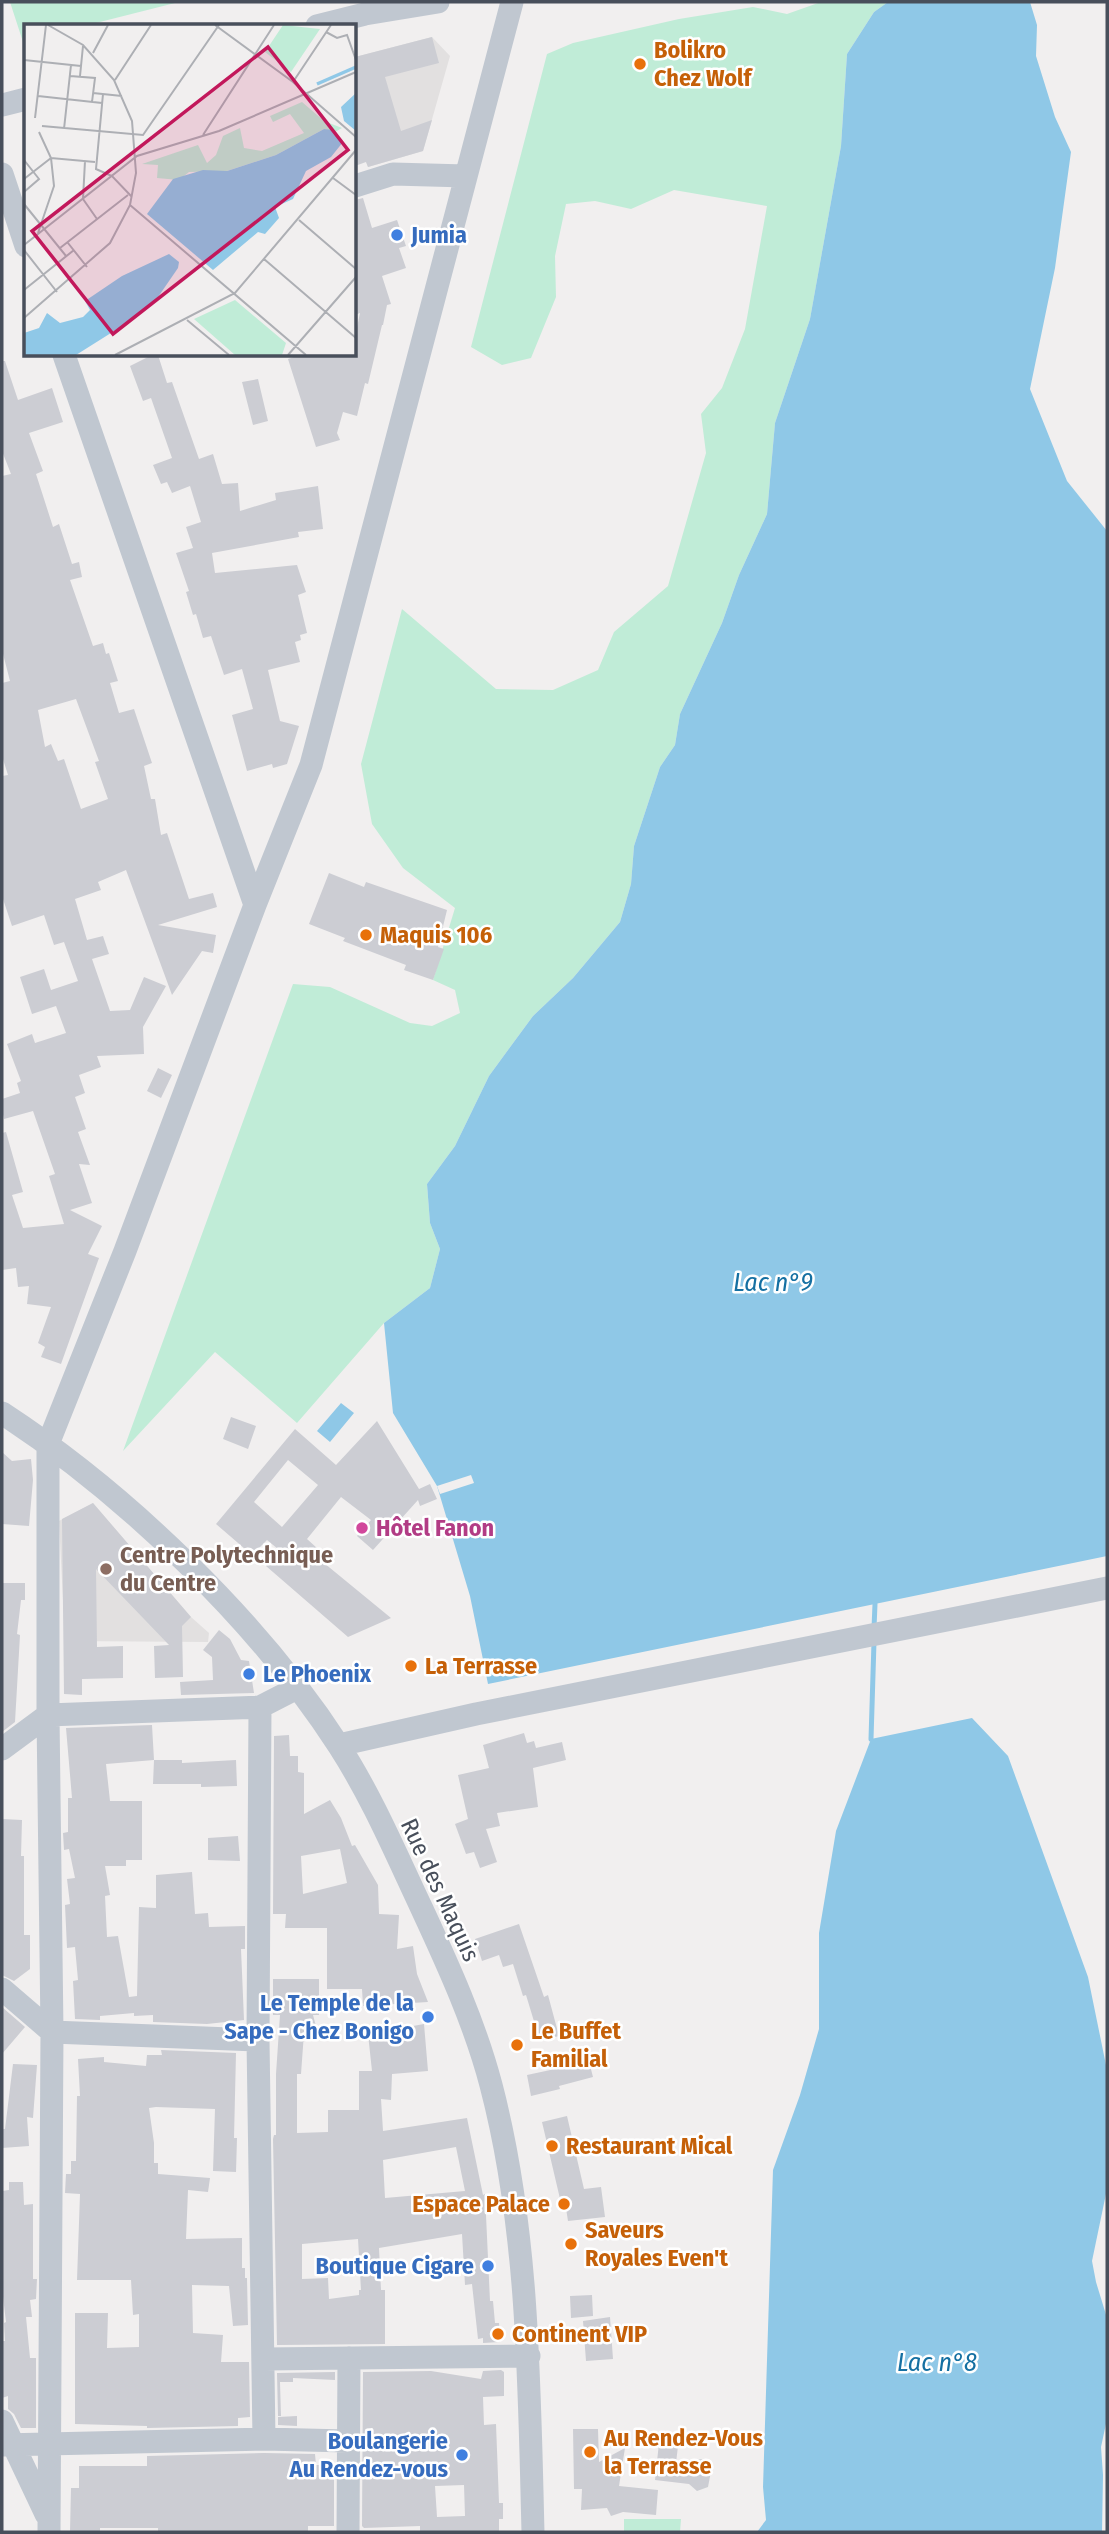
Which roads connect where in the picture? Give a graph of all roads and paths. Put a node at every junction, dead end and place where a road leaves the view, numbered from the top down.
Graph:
1 (438, 2) edge
2 (512, 2) edge
3 (363, 8) edge
4 (322, 24) edge
5 (24, 100) edge
6 (2, 105) edge
7 (2, 174) edge
8 (466, 176) junction
9 (357, 185) edge
10 (24, 240) edge
11 (65, 357) edge
12 (255, 905) junction
13 (2, 1413) edge
14 (48, 1444) junction
15 (1107, 1588) edge
16 (297, 1688) junction
17 (260, 1707) junction
18 (48, 1716) junction
19 (338, 1745) junction
20 (2, 1749) edge
21 (2, 1989) edge
22 (52, 2032) junction
23 (258, 2040) junction
24 (528, 2356) junction
25 (349, 2358) junction
26 (265, 2359) junction
27 (2, 2421) edge
28 (264, 2440) junction
29 (347, 2441) junction
30 (51, 2442) junction
31 (8, 2444) edge
32 (49, 2526) edge
33 (348, 2532) edge
34 (533, 2532) edge

1 - 3 street
2 - 8 street
3 - 4 street
5 - 6 street
7 - 10 street
8 - 9 street
8 - 12 street
11 - 12 street
12 - 14 street
13 - 14 street, Rue des Maquis
14 - 16 street, Rue des Maquis
14 - 18 street
15 - 19 street
16 - 17 street
16 - 19 street, Rue des Maquis
17 - 18 street
17 - 23 street
18 - 20 street
18 - 22 street
19 - 24 street, Rue des Maquis
21 - 22 street
22 - 23 street
22 - 30 street
23 - 26 street
24 - 25 street
24 - 34 street, Rue des Maquis
25 - 26 street
25 - 29 street
26 - 28 street
27 - 31 street
28 - 29 street
28 - 30 street
29 - 33 street
30 - 31 street
30 - 32 street
31 - 32 street

